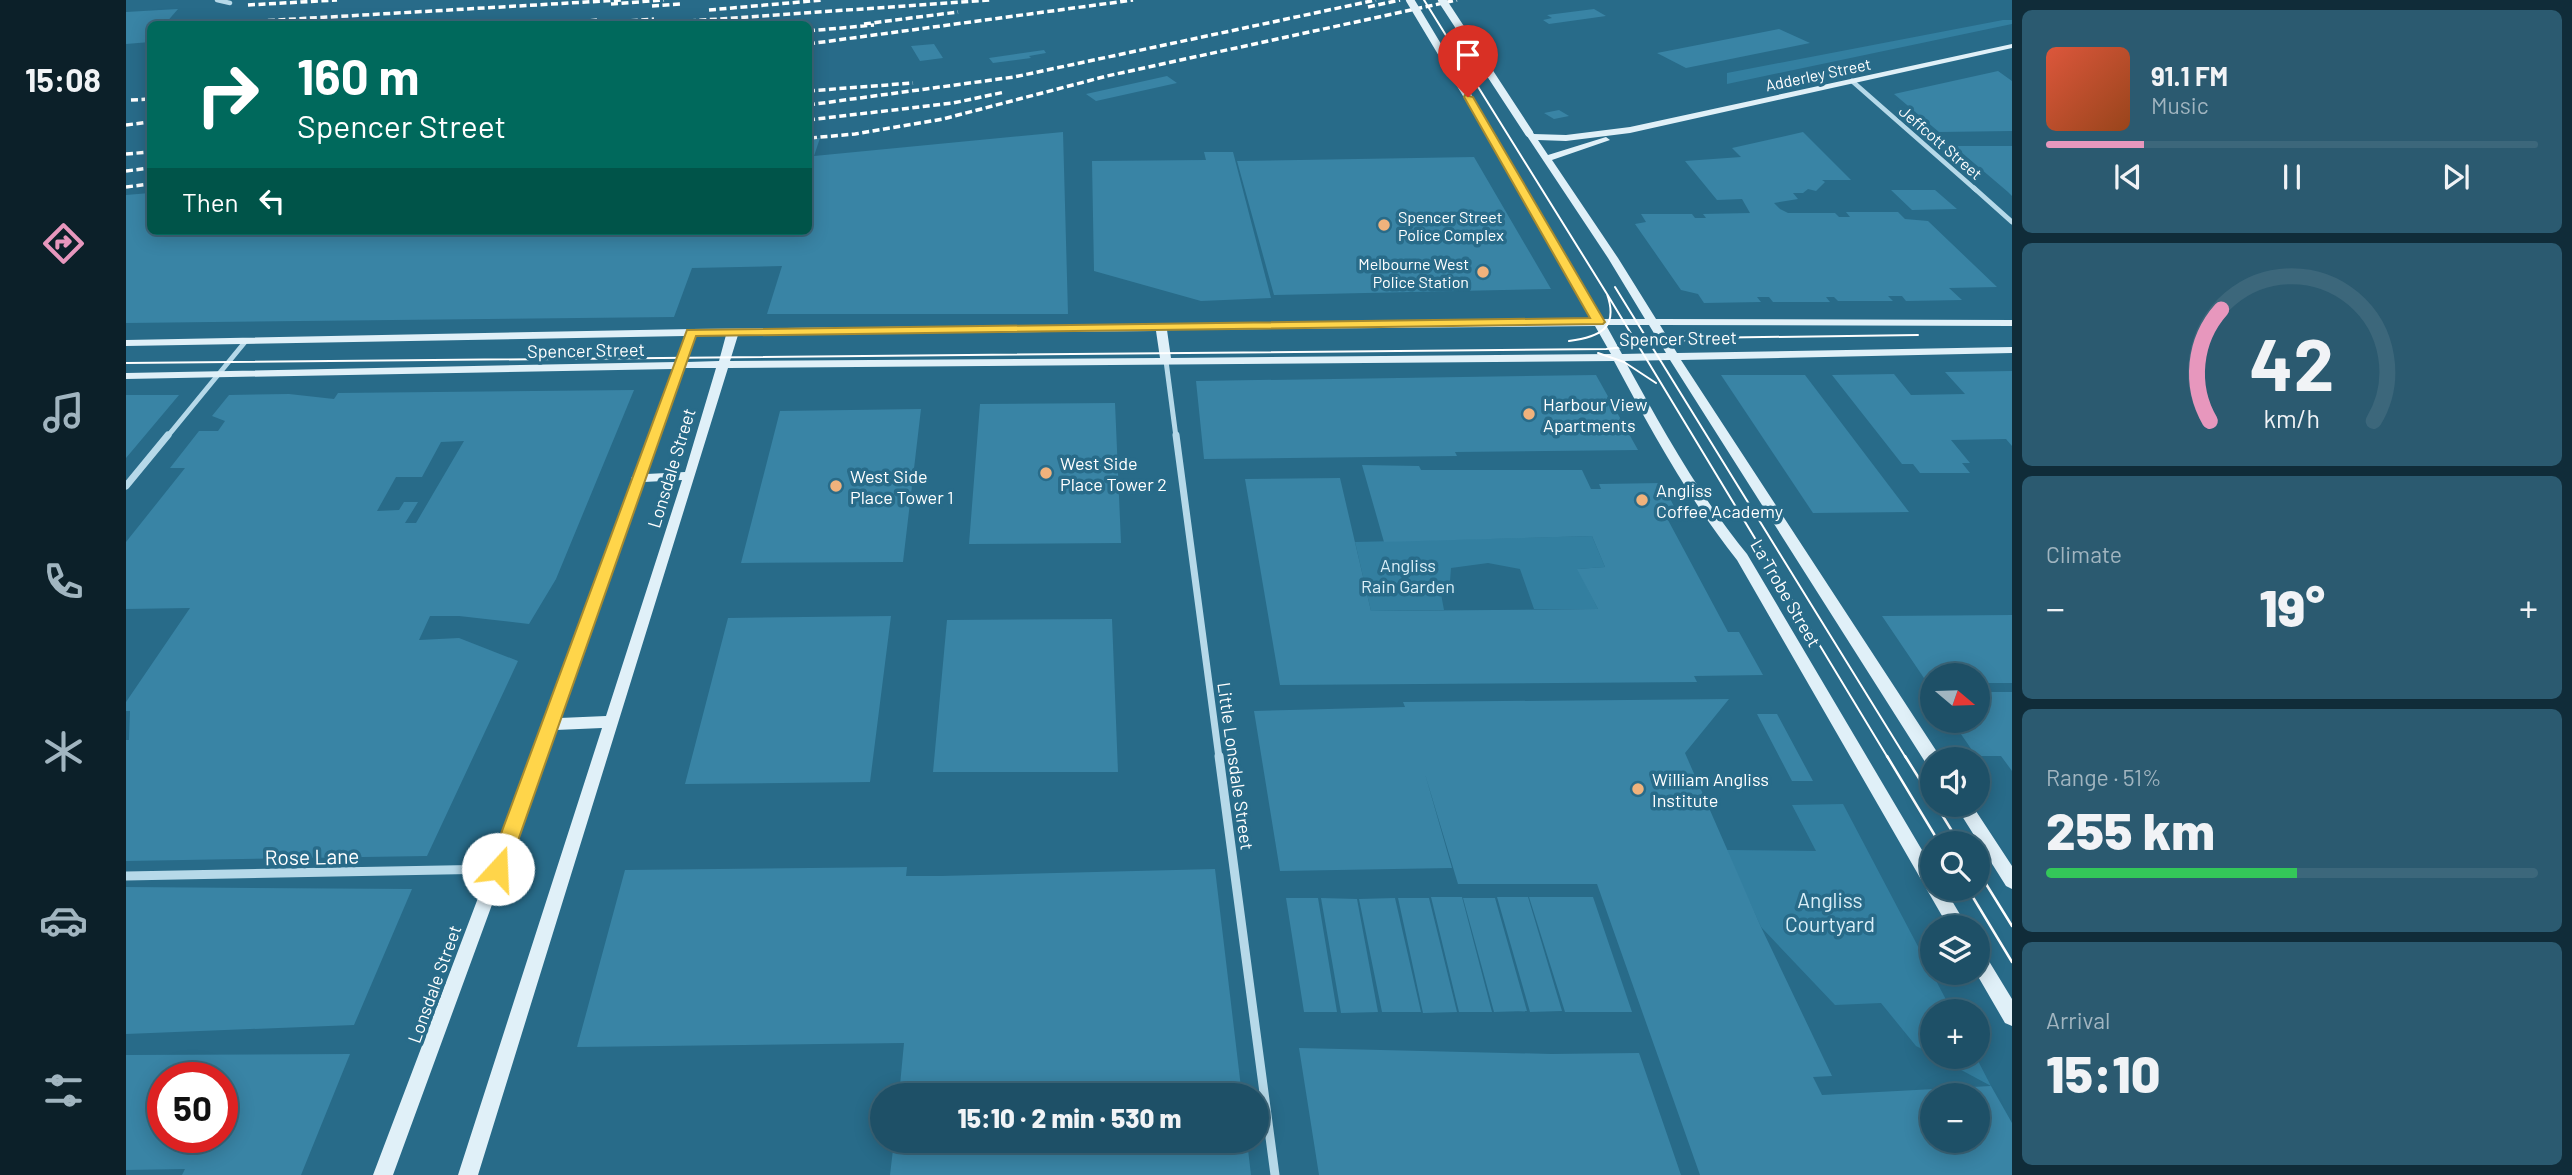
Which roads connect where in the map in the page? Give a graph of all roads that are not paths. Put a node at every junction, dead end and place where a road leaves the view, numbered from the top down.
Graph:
1 (217, 0) edge
2 (1410, 0) edge
3 (1442, 0) edge
4 (230, 2) dead end
5 (2012, 46) edge
6 (1852, 81) junction
7 (1630, 130) junction
8 (1531, 135) junction
9 (1548, 158) junction
10 (2012, 222) edge
11 (1652, 321) junction
12 (1599, 322) junction
13 (2012, 323) edge
14 (1161, 327) junction
15 (691, 332) junction
16 (733, 332) junction
17 (245, 342) junction
18 (126, 343) edge
19 (2012, 350) edge
20 (1673, 356) junction
21 (1618, 357) junction
22 (1166, 361) junction
23 (680, 365) junction
24 (722, 365) junction
25 (218, 375) junction
26 (126, 376) edge
27 (690, 477) junction
28 (637, 478) junction
29 (126, 486) edge
30 (611, 722) junction
31 (550, 724) junction
32 (1925, 747) edge
33 (1971, 817) edge
34 (1920, 862) edge
35 (498, 869) junction
36 (126, 876) edge
37 (2012, 881) edge
38 (1990, 979) edge
39 (2012, 1017) edge
40 (383, 1175) edge
41 (468, 1175) edge
42 (1275, 1175) edge

1 - 4 street, bridge
2 - 12 main road, La Trobe Street, bridge
3 - 8 main road, La Trobe Street, bridge
5 - 6 main road, Adderley Street
6 - 7 main road, Adderley Street
6 - 10 street, Jeffcott Street
7 - 8 main road, Adderley Street
7 - 9 main road, Adderley Street
8 - 9 main road, La Trobe Street
9 - 11 main road, La Trobe Street
11 - 12 main road, Spencer Street
11 - 13 main road, Spencer Street
11 - 20 main road, La Trobe Street
12 - 14 main road, Spencer Street
12 - 21 main road, La Trobe Street
14 - 16 main road, Spencer Street
14 - 22 main road
15 - 16 main road, Spencer Street
15 - 17 main road, Spencer Street
15 - 23 main road, Lonsdale Street
16 - 24 main road, Lonsdale Street
17 - 18 main road, Spencer Street
17 - 25 street
19 - 20 main road, Spencer Street
20 - 21 main road, Spencer Street
20 - 32 main road, La Trobe Street
21 - 22 main road, Spencer Street
21 - 34 main road, La Trobe Street
22 - 24 main road, Spencer Street
22 - 42 street, Little Lonsdale Street
23 - 24 main road, Spencer Street
23 - 25 main road, Spencer Street
23 - 28 main road, Lonsdale Street
24 - 27 main road, Lonsdale Street
25 - 26 main road, Spencer Street
25 - 29 street
27 - 28 main road
27 - 30 main road, Lonsdale Street
28 - 31 main road, Lonsdale Street
30 - 31 main road
30 - 41 main road, Lonsdale Street
31 - 35 main road, Lonsdale Street
33 - 37 main road
35 - 36 street, Rose Lane
35 - 40 main road, Lonsdale Street
38 - 39 main road

